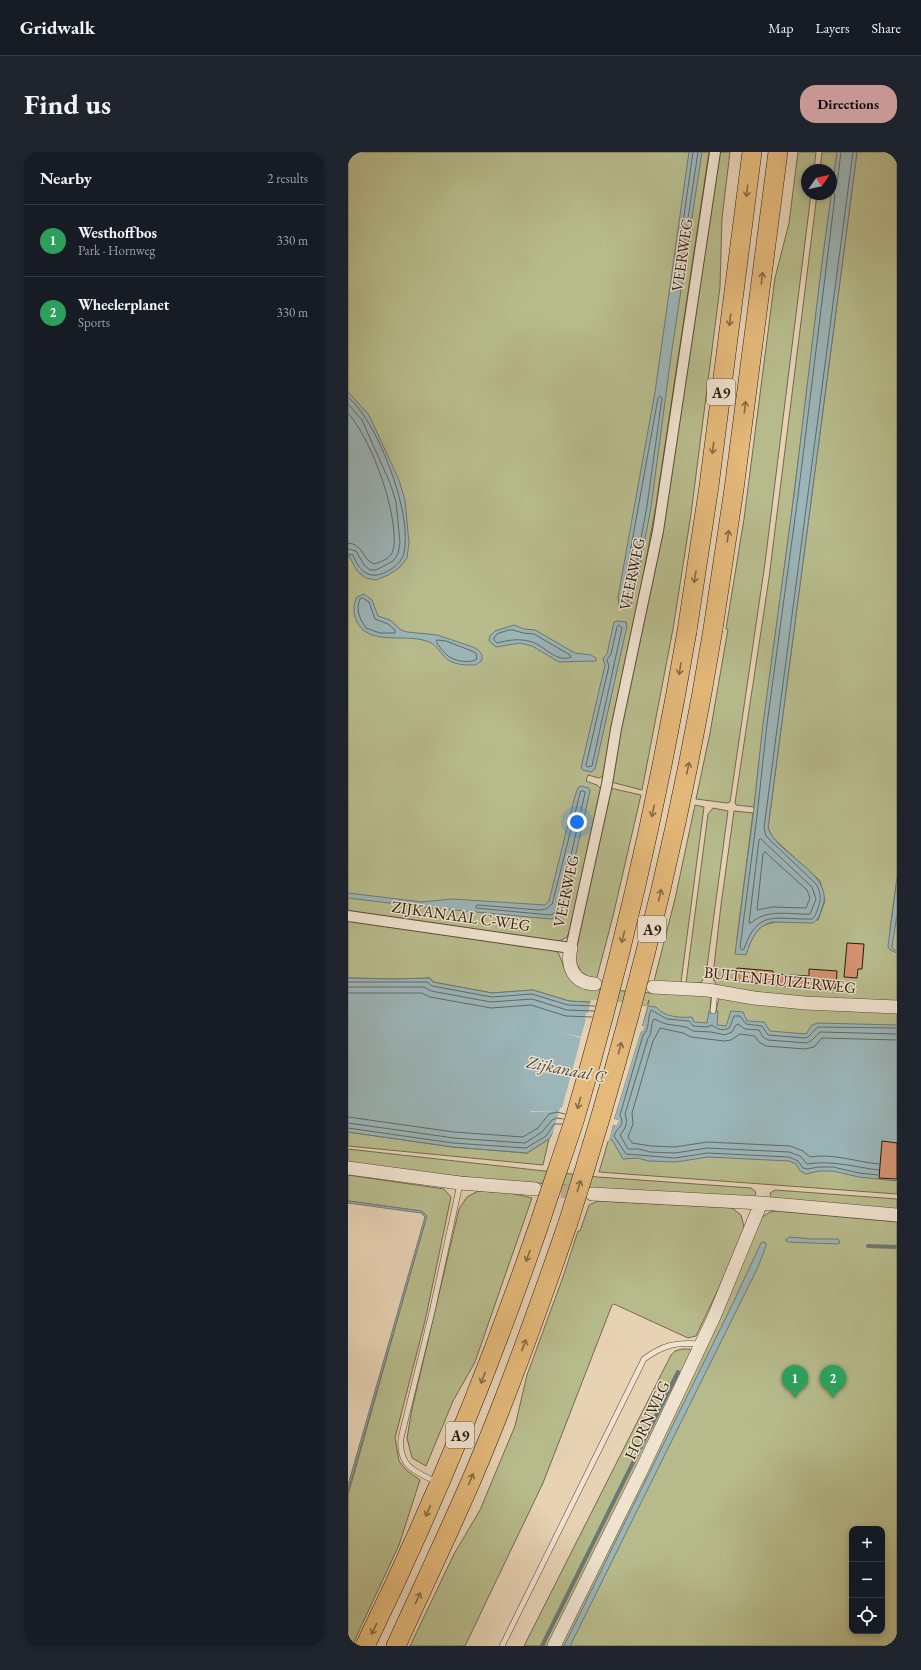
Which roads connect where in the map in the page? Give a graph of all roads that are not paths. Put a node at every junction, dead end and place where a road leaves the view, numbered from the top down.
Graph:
1 (715, 152) edge
2 (752, 152) edge
3 (778, 152) edge
4 (348, 916) edge
5 (571, 948) junction
6 (595, 984) dead end
7 (652, 987) dead end
8 (715, 991) junction
9 (897, 1007) edge
10 (713, 1011) dead end
11 (348, 1168) edge
12 (460, 1183) junction
13 (535, 1189) tunnel mouth
14 (592, 1194) tunnel mouth
15 (760, 1203) junction
16 (897, 1215) edge
17 (701, 1344) junction
18 (440, 1483) junction
19 (366, 1646) edge
20 (396, 1646) edge
21 (502, 1646) edge
22 (554, 1646) edge

1 - 5 street, VEERWEG
2 -> 18 highway, A9, bridge
20 -> 3 highway, A9, bridge
4 - 5 street, ZIJKANAAL C-WEG
5 - 6 street, VEERWEG
7 - 8 street, BUITENHUIZERWEG
8 - 9 street, BUITENHUIZERWEG
8 - 10 lane
11 - 12 street
12 - 13 street
12 - 18 lane
14 - 15 street
15 - 16 street
15 - 17 street, HORNWEG
17 - 21 lane
17 - 22 street, HORNWEG
18 -> 19 highway, A9

